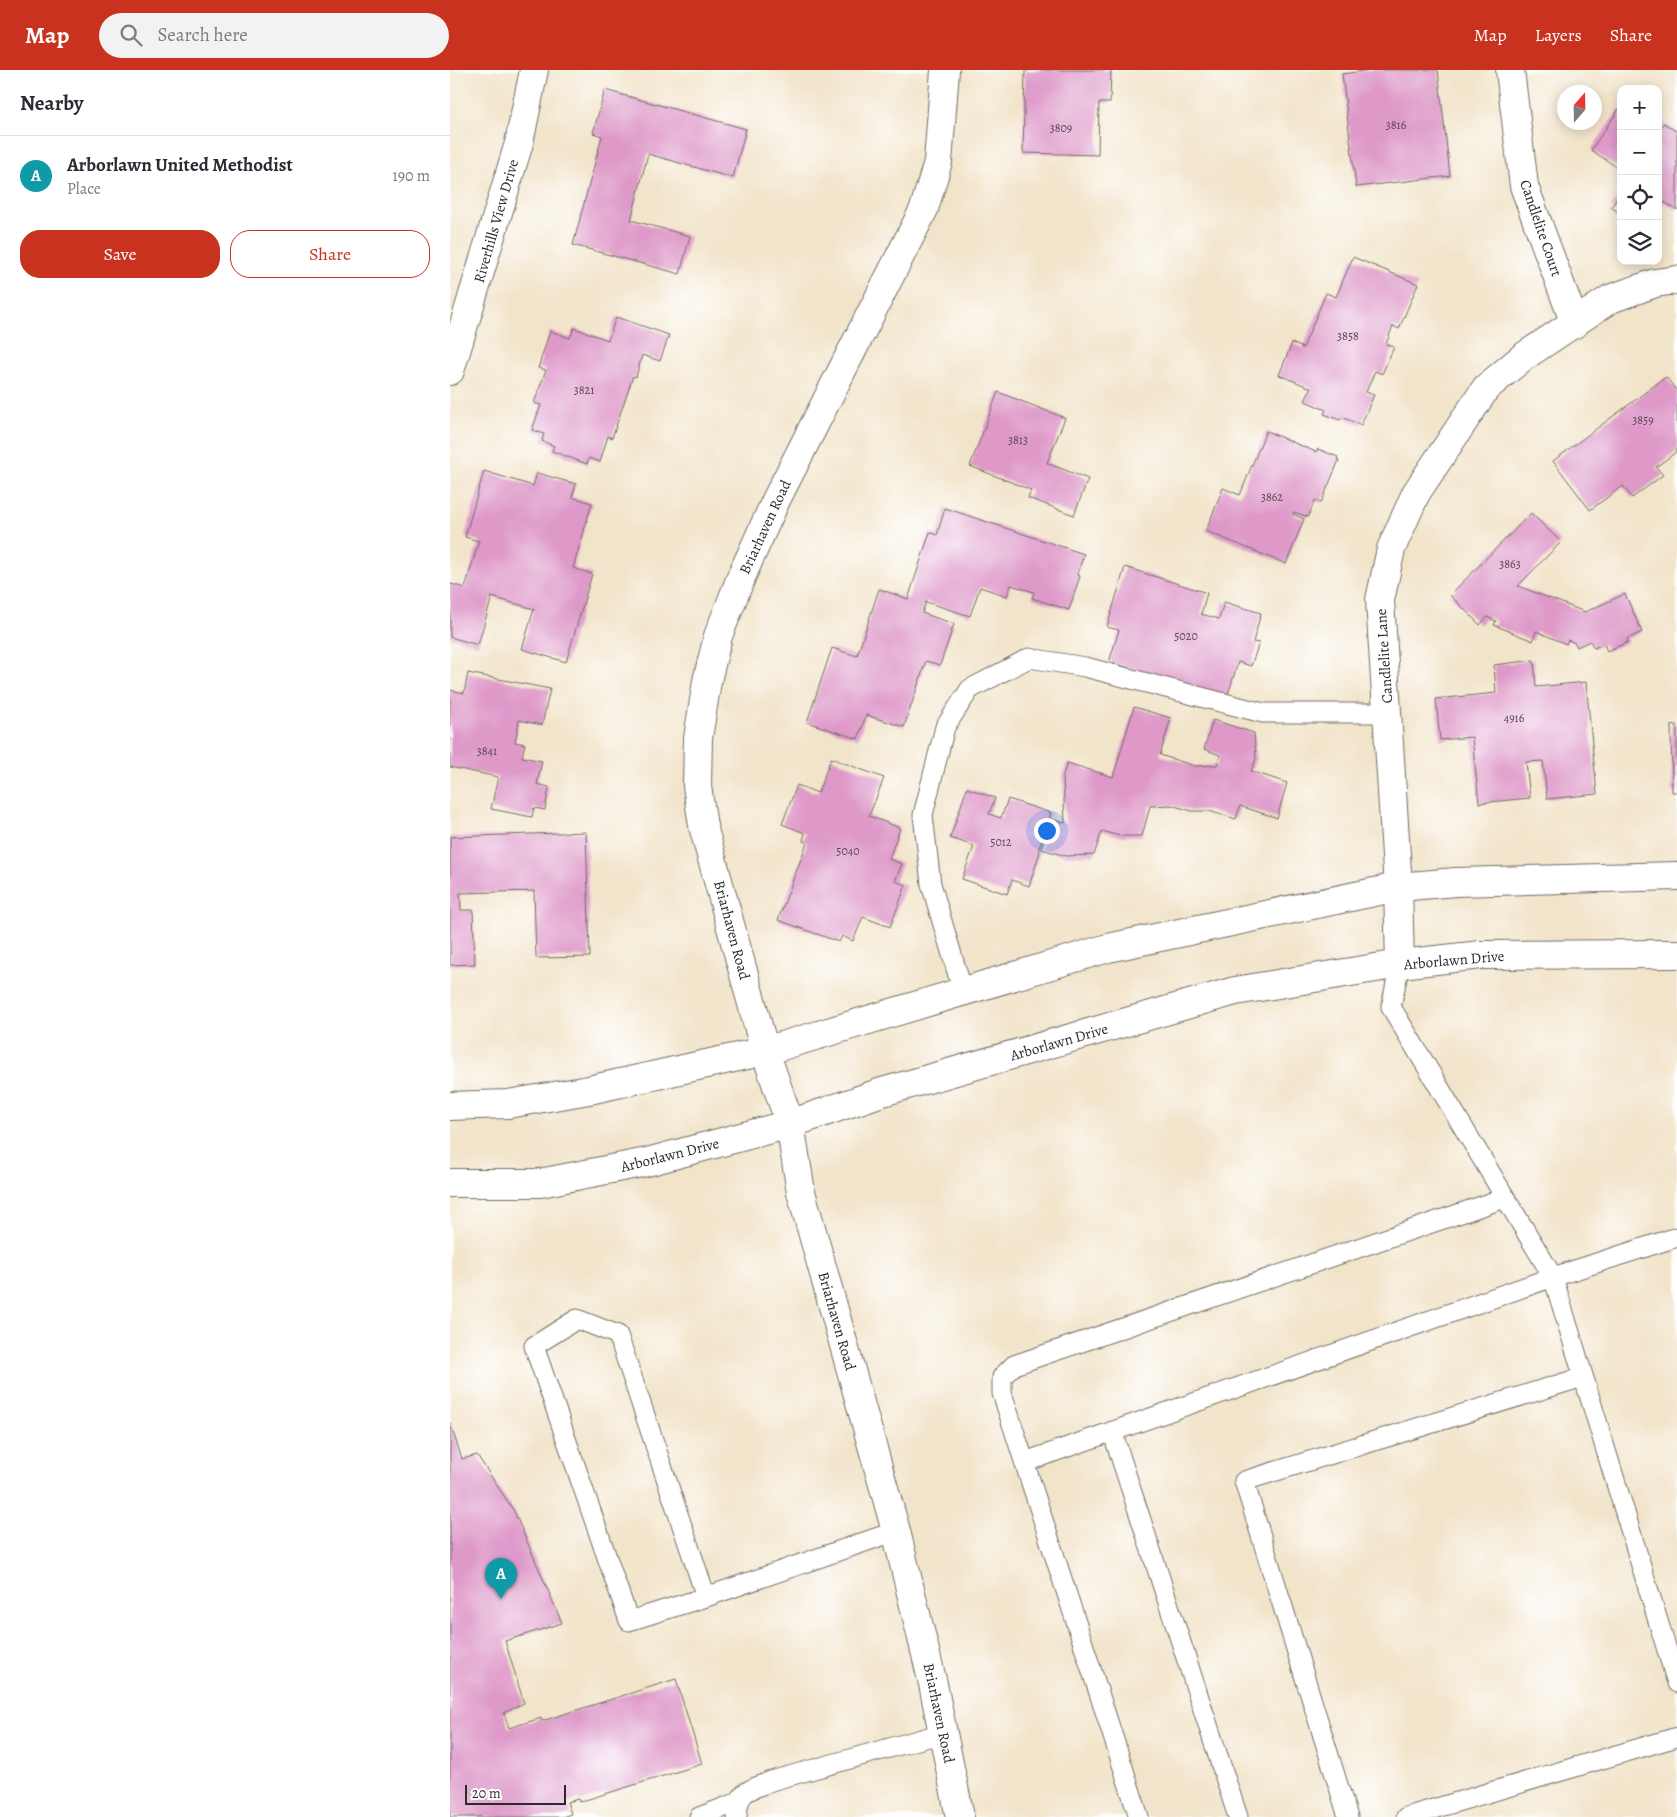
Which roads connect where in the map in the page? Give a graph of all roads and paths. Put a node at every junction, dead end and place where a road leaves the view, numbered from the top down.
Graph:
1 (534, 70) edge
2 (946, 70) edge
3 (1510, 70) edge
4 (1677, 280) edge
5 (1575, 324) junction
6 (450, 371) edge
7 (1388, 713) junction
8 (1677, 876) edge
9 (1398, 886) junction
10 (1677, 954) edge
11 (1400, 964) junction
12 (963, 992) junction
13 (765, 1051) junction
14 (450, 1106) edge
15 (790, 1124) junction
16 (450, 1183) edge
17 (1506, 1198) junction
18 (1677, 1237) edge
19 (1553, 1277) junction
20 (1583, 1377) junction
21 (1112, 1431) junction
22 (1025, 1462) junction
23 (896, 1531) junction
24 (706, 1597) junction
25 (1677, 1683) edge
26 (943, 1733) junction
27 (1677, 1737) edge
28 (737, 1810) edge
29 (699, 1817) edge
30 (960, 1817) edge
31 (1139, 1817) edge
32 (1238, 1817) edge
33 (1348, 1817) edge
34 (1406, 1817) edge

1 - 6 street, Riverhills View Drive
2 - 13 street, Briarhaven Road
3 - 5 street, Candlelite Court
4 - 5 street, Candlelite Lane
5 - 7 street, Candlelite Lane
7 - 9 street, Candlelite Lane
7 - 12 lane
8 - 9 street
9 - 11 street, Candlelite Lane
9 - 12 street
10 - 11 street, Arborlawn Drive
11 - 15 street, Arborlawn Drive
11 - 17 lane
12 - 13 street
13 - 14 street
13 - 15 street, Briarhaven Road
15 - 16 street, Arborlawn Drive
15 - 23 street, Briarhaven Road
17 - 19 lane
17 - 22 lane
18 - 19 lane
19 - 20 lane
19 - 21 lane
20 - 25 lane
20 - 33 lane
21 - 22 lane
21 - 32 lane
22 - 31 lane
23 - 24 lane
23 - 26 street, Briarhaven Road
24 - 24 lane
26 - 28 lane
26 - 30 street, Briarhaven Road
27 - 34 lane
28 - 29 lane

